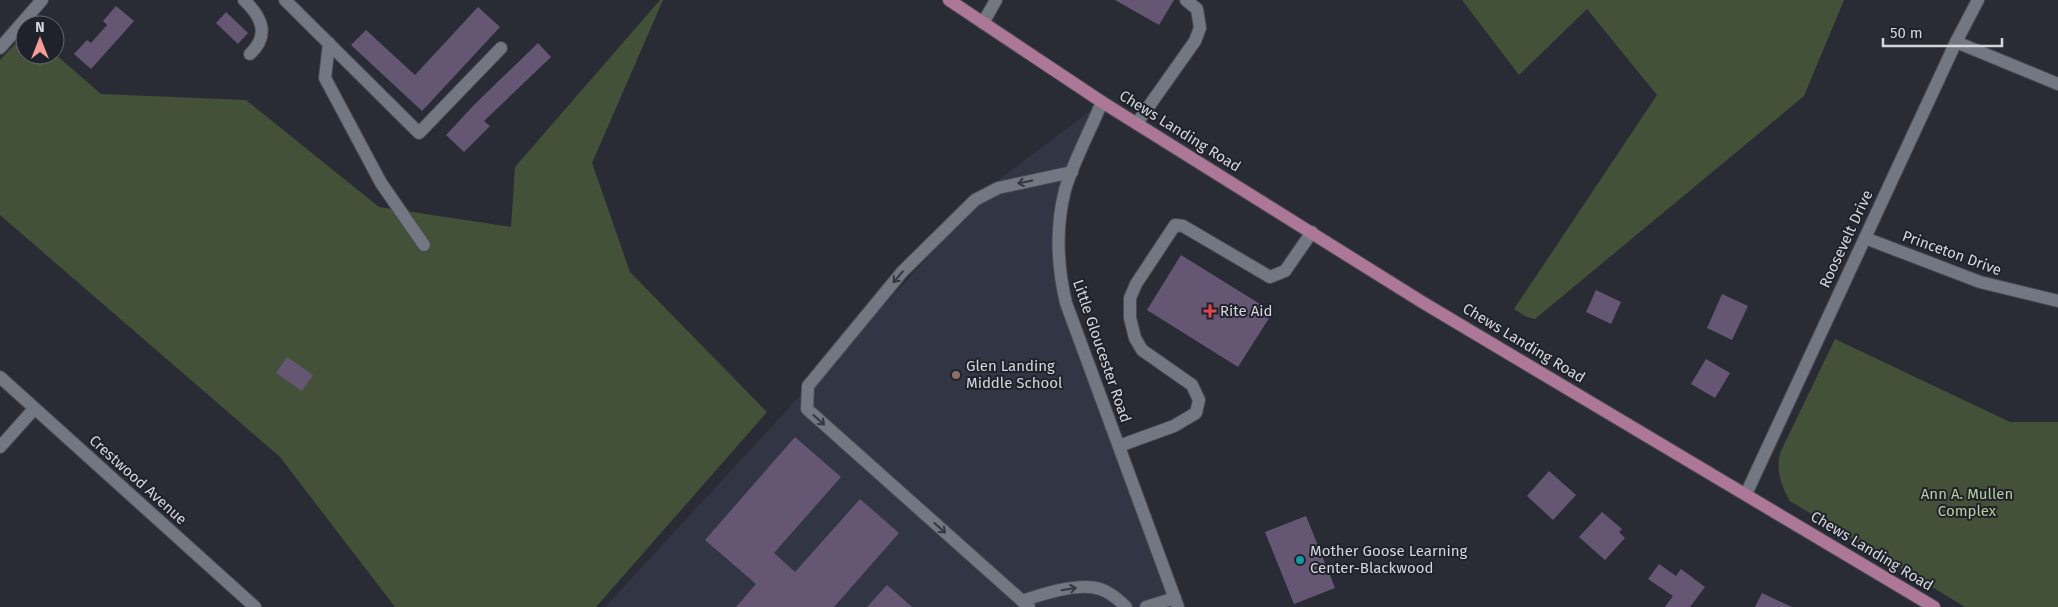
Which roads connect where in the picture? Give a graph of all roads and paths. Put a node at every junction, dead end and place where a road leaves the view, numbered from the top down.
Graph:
1 (42, 0) edge
2 (244, 0) edge
3 (285, 0) edge
4 (949, 0) edge
5 (996, 0) edge
6 (1186, 0) edge
7 (1978, 0) edge
8 (982, 24) junction
9 (1956, 42) junction
10 (329, 44) junction
11 (0, 48) edge
12 (501, 48) dead end
13 (250, 54) dead end
14 (2058, 84) edge
15 (1102, 102) junction
16 (1137, 124) junction
17 (1072, 172) junction
18 (1312, 232) junction
19 (1865, 238) junction
20 (424, 245) dead end
21 (2058, 301) edge
22 (0, 377) edge
23 (34, 409) junction
24 (1119, 446) junction
25 (0, 448) edge
26 (1746, 494) junction
27 (1177, 603) edge
28 (1026, 604) edge
29 (255, 607) edge
30 (1126, 607) edge
31 (1146, 607) edge
32 (1934, 607) edge

1 - 11 street
2 - 13 street
3 - 10 street
4 - 8 main road, Chews Landing Road
5 - 8 street
6 - 16 street
7 - 9 street, Roosevelt Drive
8 - 15 main road, Chews Landing Road
9 - 14 street
9 - 19 street, Roosevelt Drive
10 - 12 street
10 - 20 street
15 - 16 main road, Chews Landing Road
15 - 17 street, Little Gloucester Road
16 - 18 main road, Chews Landing Road
17 - 24 street, Little Gloucester Road
17 -> 28 street
18 - 24 street
18 - 26 main road, Chews Landing Road
19 - 21 street, Princeton Drive
19 - 26 street, Roosevelt Drive
22 - 23 street, Crestwood Avenue
23 - 25 street
23 - 29 street, Crestwood Avenue
24 - 27 street, Little Gloucester Road
26 - 32 main road, Chews Landing Road
27 - 31 street
28 -> 30 street

